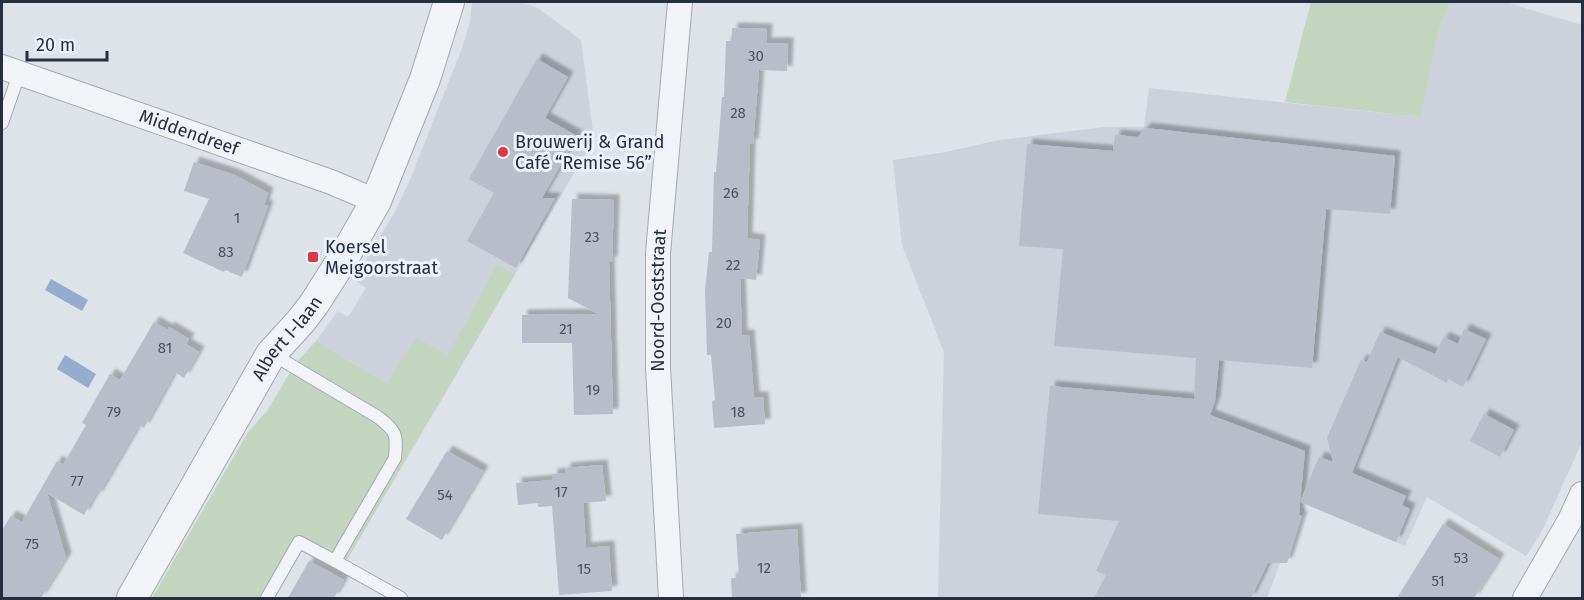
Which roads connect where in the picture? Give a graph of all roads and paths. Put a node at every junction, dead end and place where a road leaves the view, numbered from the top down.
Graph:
1 (449, 2) edge
2 (680, 2) edge
3 (10, 70) edge
4 (2, 123) edge
5 (376, 201) junction
6 (271, 354) junction
7 (1582, 494) edge
8 (1576, 522) edge
9 (335, 561) junction
10 (132, 598) edge
11 (267, 598) edge
12 (401, 598) edge
13 (671, 598) edge
14 (1525, 598) edge

1 - 5 street, Albert I-laan
2 - 13 street, Noord-Ooststraat
3 - 4 lane
3 - 5 street, Middendreef
5 - 6 street, Albert I-laan
6 - 9 lane
6 - 10 street, Albert I-laan
7 - 8 street
8 - 14 street
9 - 11 lane
9 - 12 lane

